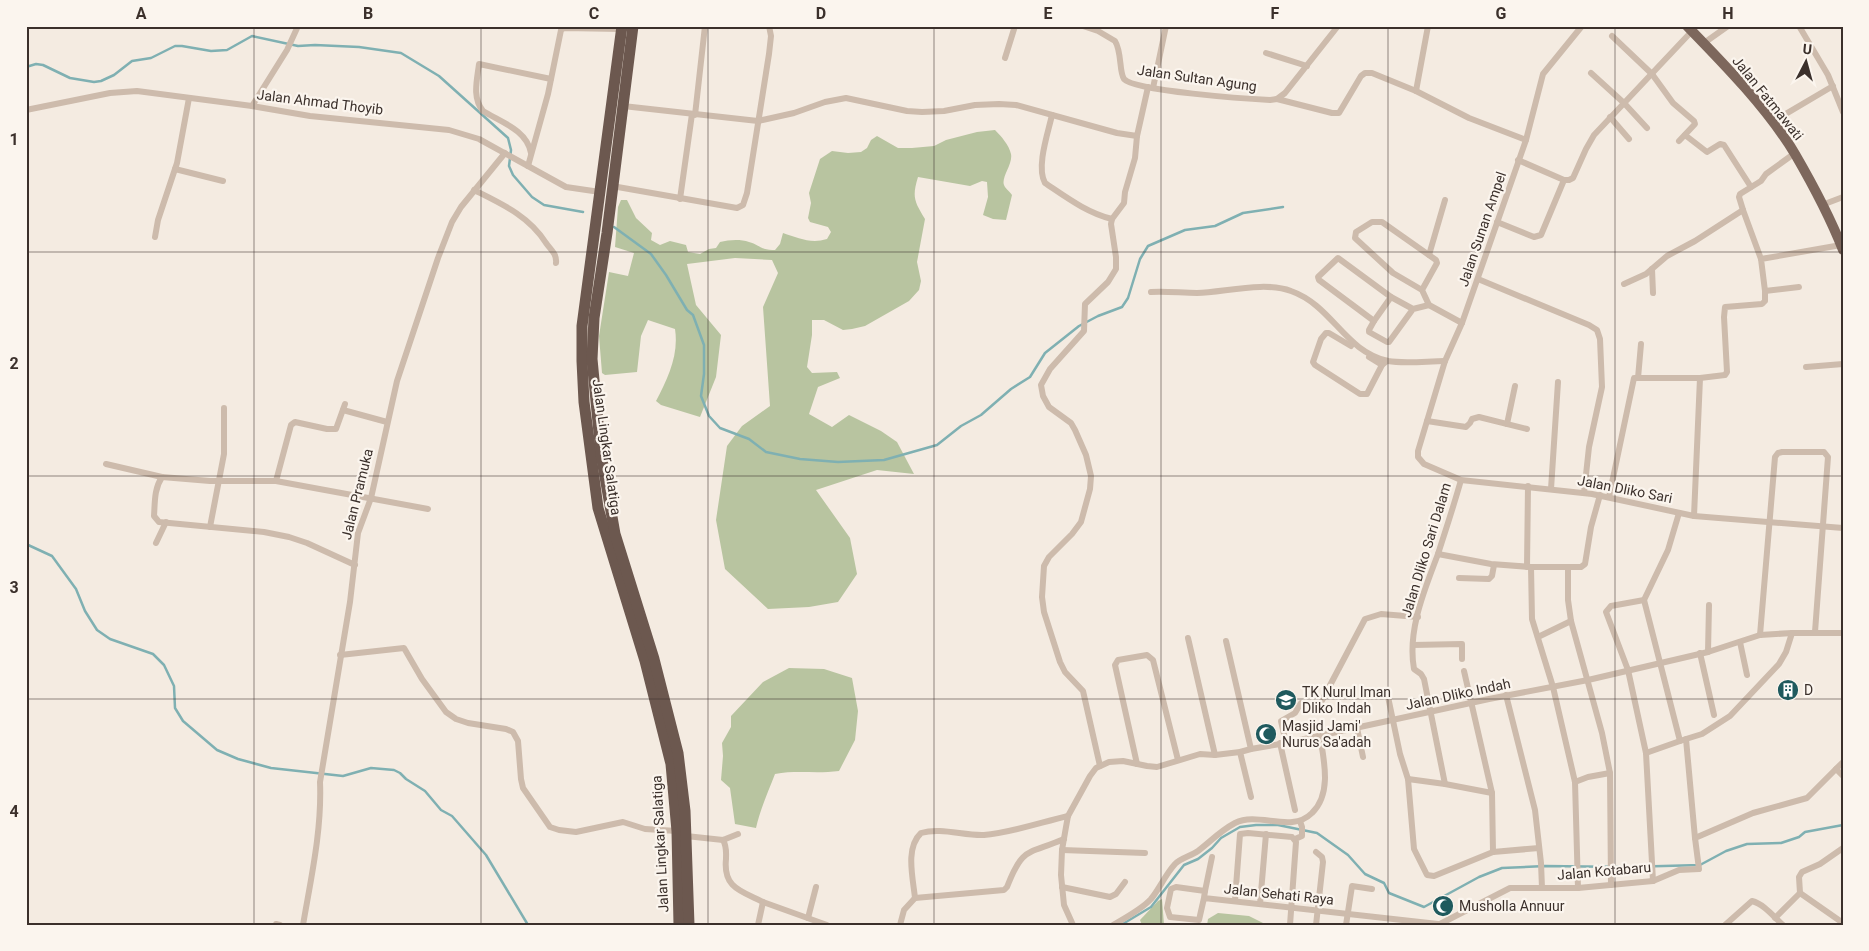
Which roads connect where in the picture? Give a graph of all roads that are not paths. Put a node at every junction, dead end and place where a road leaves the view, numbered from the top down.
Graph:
1 (298, 26) edge
2 (705, 26) edge
3 (769, 26) edge
4 (1014, 26) edge
5 (1083, 26) edge
6 (1166, 26) edge
7 (1338, 26) edge
8 (1428, 26) edge
9 (1582, 26) edge
10 (1728, 26) edge
11 (1799, 26) edge
12 (625, 27) edge
13 (1690, 29) edge
14 (1612, 36) dead end
15 (1704, 43) junction
16 (1266, 53) dead end
17 (1005, 58) dead end
18 (1307, 66) junction
19 (1591, 73) dead end
20 (1652, 74) junction
21 (551, 79) junction
22 (1833, 86) junction
23 (1151, 87) junction
24 (1416, 91) junction
25 (189, 98) junction
26 (1277, 99) junction
27 (1624, 103) junction
28 (252, 106) junction
29 (623, 106) junction
30 (26, 110) edge
31 (1843, 112) edge
32 (693, 115) junction
33 (1052, 115) junction
34 (1610, 117) junction
35 (758, 121) junction
36 (1772, 122) junction
37 (1647, 128) dead end
38 (1685, 135) junction
39 (1138, 136) junction
40 (1629, 139) dead end
41 (1526, 140) junction
42 (1679, 141) dead end
43 (531, 154) junction
44 (1795, 154) junction
45 (509, 155) junction
46 (1518, 160) junction
47 (528, 166) junction
48 (175, 169) junction
49 (223, 180) dead end
50 (1564, 180) junction
51 (604, 187) junction
52 (1751, 187) junction
53 (474, 190) junction
54 (1843, 197) edge
55 (680, 199) junction
56 (1445, 200) dead end
57 (1822, 205) junction
58 (1743, 210) junction
59 (1112, 219) junction
60 (1497, 222) junction
61 (155, 237) dead end
62 (1842, 247) edge
63 (1428, 255) junction
64 (1761, 259) junction
65 (556, 263) dead end
66 (1652, 269) junction
67 (1478, 279) junction
68 (1624, 284) dead end
69 (1799, 287) dead end
70 (1422, 290) junction
71 (1765, 291) junction
72 (1151, 292) dead end
73 (1653, 293) dead end
74 (1391, 297) junction
75 (1429, 305) junction
76 (1413, 309) junction
77 (1374, 321) junction
78 (1462, 323) junction
79 (1641, 344) dead end
80 (1445, 361) junction
81 (1385, 363) junction
82 (1843, 364) edge
83 (1806, 367) dead end
84 (1638, 378) junction
85 (1700, 378) junction
86 (1558, 382) dead end
87 (1515, 386) dead end
88 (224, 408) dead end
89 (1427, 421) junction
90 (387, 422) junction
91 (1507, 424) junction
92 (1527, 429) dead end
93 (1419, 448) joint
94 (106, 464) dead end
95 (162, 477) junction
96 (1461, 480) junction
97 (220, 481) junction
98 (276, 481) junction
99 (1528, 486) junction
100 (1551, 489) junction
101 (1584, 493) junction
102 (1600, 495) junction
103 (1608, 497) junction
104 (370, 498) junction
105 (428, 509) dead end
106 (1679, 513) junction
107 (1694, 516) junction
108 (1768, 521) junction
109 (166, 522) junction
110 (1822, 525) junction
111 (210, 527) junction
112 (1843, 528) edge
113 (156, 543) dead end
114 (1438, 554) junction
115 (355, 565) junction
116 (1494, 565) junction
117 (1529, 567) junction
118 (1568, 568) junction
119 (1459, 578) dead end
120 (1644, 600) junction
121 (1708, 604) dead end
122 (1418, 617) junction
123 (1571, 621) junction
124 (1792, 632) junction
125 (1815, 632) junction
126 (1843, 633) edge
127 (1760, 635) junction
128 (1538, 637) junction
129 (1188, 638) dead end
130 (1226, 641) dead end
131 (1740, 642) junction
132 (1413, 645) junction
133 (1708, 652) junction
134 (1700, 653) junction
135 (340, 655) junction
136 (1462, 659) dead end
137 (1659, 662) junction
138 (1628, 670) junction
139 (1464, 671) dead end
140 (1747, 675) dead end
141 (1588, 680) junction
142 (1553, 687) junction
143 (1387, 692) dead end
144 (1506, 696) junction
145 (1470, 703) junction
146 (1430, 712) junction
147 (1714, 715) dead end
148 (1393, 720) junction
149 (1357, 728) junction
150 (1320, 736) junction
151 (1683, 740) junction
152 (1283, 743) junction
153 (1251, 749) junction
154 (1240, 752) junction
155 (1646, 753) junction
156 (1215, 755) junction
157 (1363, 757) dead end
158 (1178, 760) junction
159 (1843, 762) edge
160 (1137, 764) junction
161 (1100, 766) junction
162 (1836, 770) junction
163 (1610, 773) junction
164 (1843, 776) edge
165 (1408, 779) junction
166 (1575, 782) junction
167 (1445, 784) junction
168 (1492, 793) junction
169 (1251, 797) dead end
170 (1295, 810) dead end
171 (1068, 816) junction
172 (1301, 824) junction
173 (681, 834) junction
174 (738, 834) dead end
175 (1266, 834) junction
176 (1696, 838) junction
177 (1064, 839) junction
178 (1295, 839) junction
179 (723, 840) junction
180 (1539, 848) junction
181 (1843, 848) edge
182 (1062, 850) junction
183 (1316, 852) dead end
184 (1493, 852) junction
185 (1146, 853) dead end
186 (1212, 857) dead end
187 (1653, 881) junction
188 (1124, 882) dead end
189 (1610, 885) junction
190 (816, 887) dead end
191 (1062, 887) junction
192 (1372, 888) dead end
193 (1542, 888) junction
194 (1578, 888) junction
195 (1205, 891) junction
196 (1800, 893) junction
197 (915, 898) junction
198 (1204, 898) junction
199 (1234, 900) junction
200 (763, 902) junction
201 (1260, 904) junction
202 (1290, 907) junction
203 (1317, 910) junction
204 (1348, 914) junction
205 (808, 918) junction
206 (1775, 918) junction
207 (1378, 921) edge
208 (1843, 923) edge
209 (1438, 924) edge
210 (303, 925) edge
211 (679, 925) edge
212 (689, 925) edge
213 (758, 925) edge
214 (827, 925) edge
215 (900, 925) edge
216 (1073, 925) edge
217 (1113, 925) edge
218 (1290, 925) edge
219 (1316, 925) edge
220 (1346, 925) edge
221 (1725, 925) edge
222 (1783, 925) edge

1 - 28 street
2 - 32 street
3 - 35 street
4 - 17 street
5 - 23 street, Jalan Sultan Agung
6 - 23 street
7 - 18 street
8 - 24 street
9 - 41 street, Jalan Sunan Ampel
10 - 15 street
11 - 22 street
12 - 21 street
12 - 29 highway, Jalan Lingkar Salatiga
12 - 51 highway, Jalan Lingkar Salatiga
13 - 15 main road, Jalan Fatmawati
13 - 20 street
14 - 20 street
15 - 36 main road, Jalan Fatmawati
16 - 18 street
18 - 26 street
19 - 27 street
20 - 27 street
20 - 38 street
21 - 43 street
21 - 43 street
22 - 31 street
22 - 36 street
23 - 26 street, Jalan Sultan Agung
23 - 39 street
24 - 26 street, Jalan Sultan Agung
24 - 41 street
25 - 28 street, Jalan Ahmad Thoyib
25 - 30 street, Jalan Ahmad Thoyib
25 - 48 street
27 - 34 street
27 - 37 street
28 - 45 street, Jalan Ahmad Thoyib
29 - 32 street
29 - 51 highway, Jalan Lingkar Salatiga
32 - 35 street
32 - 55 street
33 - 35 street
33 - 39 street
33 - 59 street
34 - 40 street
34 - 50 street
35 - 55 street
36 - 44 main road, Jalan Fatmawati
38 - 42 street
38 - 52 street
39 - 59 street
41 - 46 street, Jalan Sunan Ampel
43 - 47 street
44 - 52 street
44 - 57 main road, Jalan Fatmawati
45 - 47 street, Jalan Ahmad Thoyib
45 - 53 street, Jalan Pramuka
46 - 50 street
46 - 60 street, Jalan Sunan Ampel
47 - 51 street, Jalan Ahmad Thoyib
48 - 49 street
48 - 61 street
50 - 60 street
51 - 55 street
51 - 173 highway, Jalan Lingkar Salatiga
52 - 58 street
53 - 65 street
53 - 90 street, Jalan Pramuka
54 - 57 street
56 - 63 street
57 - 62 main road, Jalan Fatmawati
58 - 64 street
58 - 66 street
59 - 161 street
60 - 67 street, Jalan Sunan Ampel
62 - 64 street
63 - 70 street
63 - 70 street
64 - 71 street
66 - 68 street
66 - 73 street
67 - 78 street, Jalan Sunan Ampel
67 - 101 street
69 - 71 street
70 - 75 street
71 - 85 street
72 - 81 street
74 - 76 street
74 - 77 street
74 - 77 street
75 - 76 street
75 - 78 street
76 - 77 street
78 - 80 street, Jalan Sunan Ampel
79 - 84 street
80 - 81 street
80 - 89 street, Jalan Sunan Ampel
81 - 81 street
82 - 83 street
84 - 85 street
84 - 103 street
85 - 107 street
86 - 100 street
87 - 91 street
88 - 97 street
89 - 91 street
89 - 93 street, Jalan Sunan Ampel
90 - 98 street
90 - 104 street, Jalan Pramuka
91 - 92 street
93 - 96 street, Jalan Dliko Sari
94 - 95 street
95 - 97 street
95 - 109 street
96 - 99 street, Jalan Dliko Sari
96 - 114 street, Jalan Dliko Sari Dalam
97 - 98 street
97 - 111 street
98 - 104 street
99 - 100 street, Jalan Dliko Sari
99 - 117 street
100 - 101 street, Jalan Dliko Sari
101 - 102 street, Jalan Dliko Sari
102 - 103 street, Jalan Dliko Sari
102 - 118 street
103 - 106 street, Jalan Dliko Sari
104 - 105 street
104 - 115 street, Jalan Pramuka
106 - 107 street, Jalan Dliko Sari
106 - 120 street
107 - 108 street, Jalan Dliko Sari
108 - 110 street, Jalan Dliko Sari
108 - 110 street
108 - 127 street
109 - 111 street
109 - 113 street
110 - 112 street, Jalan Dliko Sari
110 - 125 street
111 - 115 street
114 - 116 street
114 - 122 street, Jalan Dliko Sari Dalam
115 - 135 street, Jalan Pramuka
116 - 117 street
116 - 119 street
117 - 118 street
117 - 128 street
118 - 123 street
120 - 137 street, Jalan Kotabaru
120 - 138 street
121 - 133 street
122 - 132 street, Jalan Dliko Sari Dalam
122 - 152 street
123 - 128 street
123 - 141 street
124 - 125 street, Jalan Dliko Indah
124 - 127 street, Jalan Dliko Indah
124 - 151 street
125 - 126 street, Jalan Dliko Indah
127 - 131 street, Jalan Dliko Indah
128 - 142 street
129 - 156 street
130 - 153 street
131 - 133 street, Jalan Dliko Indah
131 - 140 street
132 - 136 street
132 - 146 street, Jalan Dliko Sari Dalam
133 - 134 street, Jalan Dliko Indah
134 - 137 street, Jalan Dliko Indah
134 - 147 street
135 - 173 street
135 - 210 street, Jalan Pramuka
137 - 138 street, Jalan Dliko Indah
137 - 151 street, Jalan Kotabaru
138 - 141 street, Jalan Dliko Indah
138 - 155 street
139 - 145 street
141 - 142 street, Jalan Dliko Indah
141 - 163 street
142 - 144 street, Jalan Dliko Indah
142 - 166 street
143 - 148 street
144 - 145 street, Jalan Dliko Indah
144 - 180 street
145 - 146 street, Jalan Dliko Indah
145 - 168 street
146 - 148 street, Jalan Dliko Indah
146 - 167 street, Jalan Dliko Sari Dalam
148 - 149 street, Jalan Dliko Indah
148 - 165 street
149 - 150 street, Jalan Dliko Indah
149 - 157 street
150 - 152 street, Jalan Dliko Indah
150 - 172 street
151 - 155 street
151 - 176 street, Jalan Kotabaru
152 - 153 street, Jalan Dliko Indah
152 - 170 street
153 - 154 street, Jalan Dliko Indah
154 - 156 street, Jalan Dliko Indah
154 - 169 street
155 - 187 street
156 - 158 street, Jalan Dliko Indah
158 - 160 street, Jalan Dliko Indah
158 - 160 street
159 - 162 street
160 - 161 street, Jalan Dliko Indah
161 - 171 street
162 - 164 street
162 - 176 street
163 - 166 street
163 - 189 street
165 - 167 street
165 - 184 street
166 - 194 street
167 - 168 street
168 - 184 street
171 - 177 street
171 - 197 street
172 - 178 street
172 - 217 street
173 - 179 street
173 - 211 highway, Jalan Lingkar Salatiga
173 - 212 highway, Jalan Lingkar Salatiga
174 - 179 street
175 - 178 street
175 - 199 street
175 - 201 street
176 - 187 street, Jalan Kotabaru
177 - 182 street
177 - 197 street
178 - 202 street
179 - 200 street
180 - 184 street
180 - 193 street
181 - 196 street
182 - 185 street
182 - 191 street
183 - 203 street
186 - 195 street
187 - 189 street, Jalan Kotabaru
188 - 191 street
189 - 194 street, Jalan Kotabaru
190 - 205 street
191 - 216 street
192 - 204 street
193 - 194 street, Jalan Kotabaru
193 - 209 street, Jalan Kotabaru
195 - 198 street
195 - 198 street, Jalan Sehati Raya
196 - 206 street
196 - 208 street
197 - 215 street
198 - 199 street, Jalan Sehati Raya
199 - 201 street, Jalan Sehati Raya
200 - 205 street
200 - 213 street
201 - 202 street, Jalan Sehati Raya
202 - 203 street, Jalan Sehati Raya
202 - 218 street
203 - 204 street, Jalan Sehati Raya
203 - 219 street
204 - 207 street, Jalan Sehati Raya
204 - 220 street
205 - 214 street
206 - 221 street
206 - 222 street
207 - 209 street, Jalan Sehati Raya

